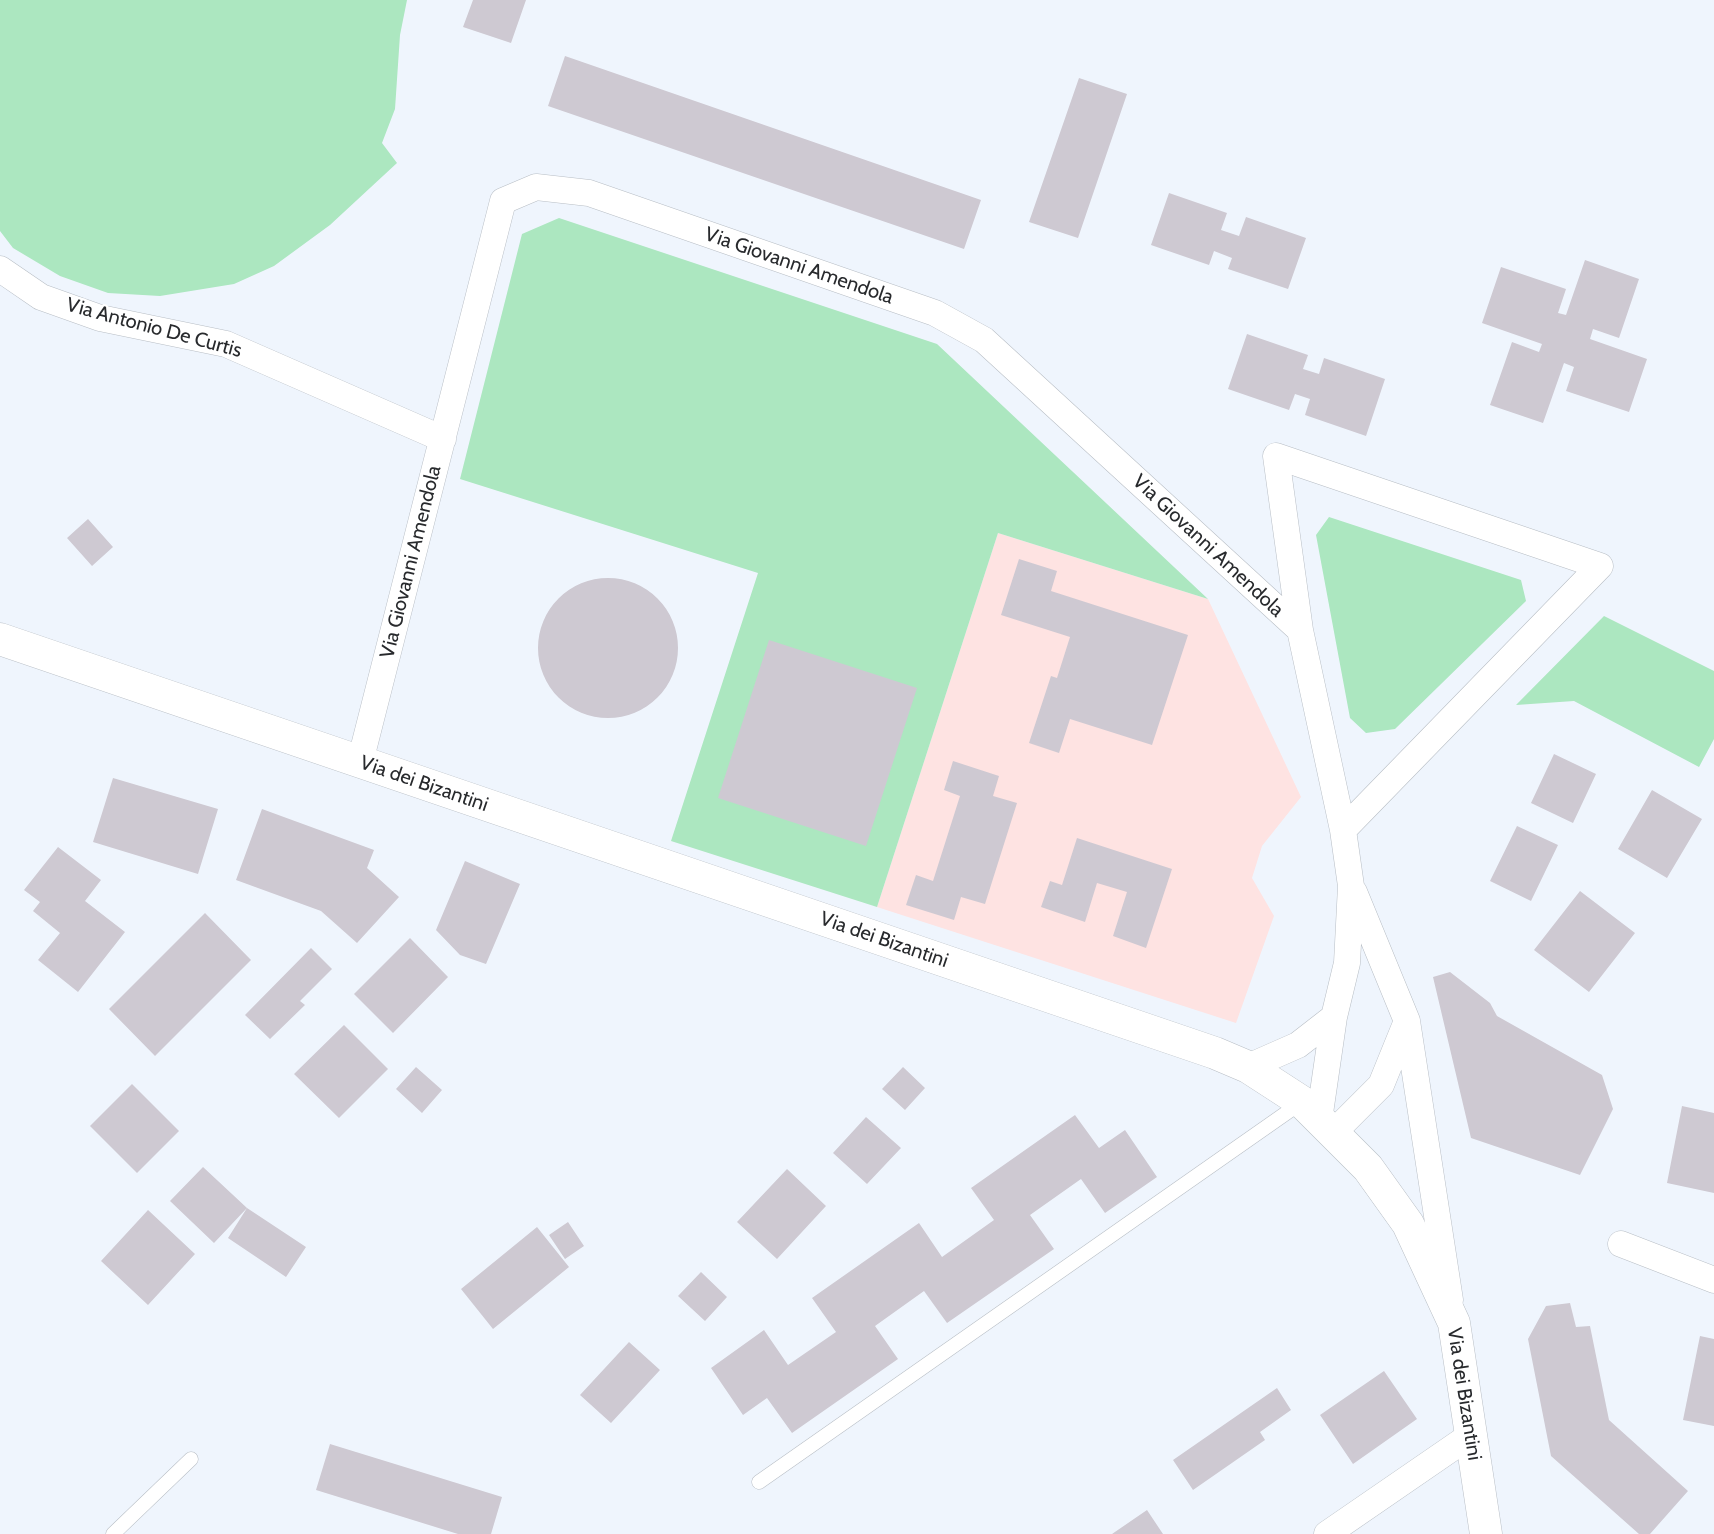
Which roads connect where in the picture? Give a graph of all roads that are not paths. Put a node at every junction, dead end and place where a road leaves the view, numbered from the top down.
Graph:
1 (0, 269) edge
2 (443, 439) junction
3 (1300, 630) junction
4 (0, 639) edge
5 (360, 762) junction
6 (1343, 830) junction
7 (1351, 886) junction
8 (1334, 1017) junction
9 (1407, 1021) junction
10 (1248, 1067) junction
11 (1318, 1119) junction
12 (1621, 1244) dead end
13 (1714, 1280) edge
14 (1454, 1323) junction
15 (1471, 1435) junction
16 (190, 1459) dead end
17 (759, 1482) dead end
18 (113, 1534) edge
19 (1327, 1534) edge
20 (1486, 1534) edge

1 - 2 street, Via Antonio De Curtis
2 - 3 street, Via Giovanni Amendola
2 - 5 street, Via Giovanni Amendola
3 - 6 street, Via Giovanni Amendola
3 - 6 street
4 - 5 street, Via dei Bizantini
5 - 10 street, Via dei Bizantini
6 - 7 street, Via Giovanni Amendola
7 - 8 street
7 - 9 street
8 - 10 street
8 - 11 street
9 - 11 street
9 - 14 street
10 - 11 street, Via dei Bizantini
11 - 14 street, Via dei Bizantini
11 - 17 lane
12 - 13 street
14 - 15 street, Via dei Bizantini
15 - 19 street
15 - 20 street, Via dei Bizantini
16 - 18 lane

